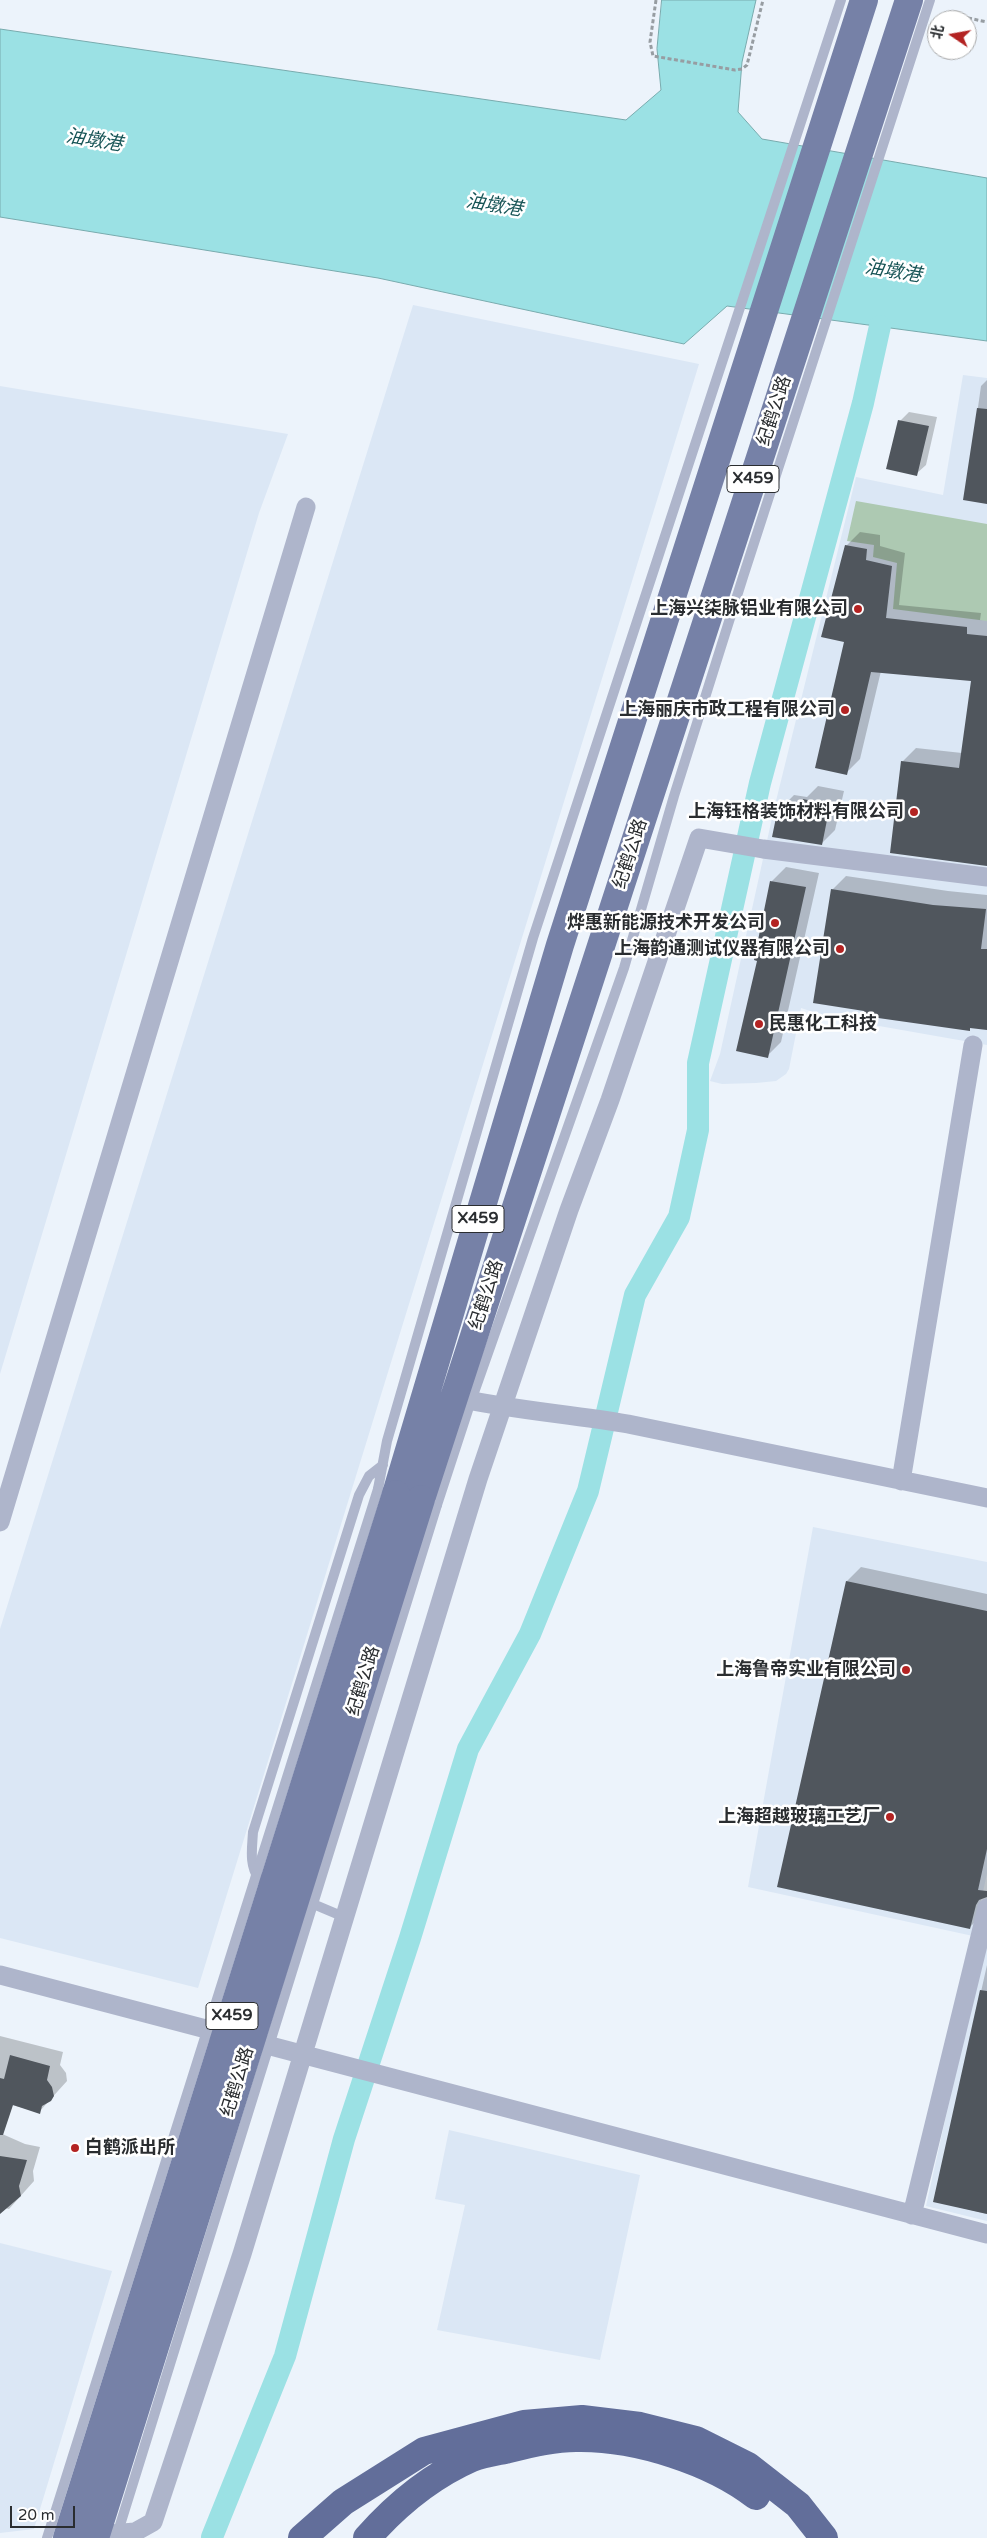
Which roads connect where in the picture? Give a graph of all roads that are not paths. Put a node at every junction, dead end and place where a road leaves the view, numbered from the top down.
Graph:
1 (841, 0) edge
2 (864, 0) edge
3 (909, 0) edge
4 (930, 0) edge
5 (306, 507) dead end
6 (987, 877) edge
7 (973, 1045) dead end
8 (462, 1399) junction
9 (503, 1407) junction
10 (383, 1465) junction
11 (901, 1481) junction
12 (408, 1497) junction
13 (987, 1498) edge
14 (0, 1522) edge
15 (987, 1908) edge
16 (344, 1917) junction
17 (0, 1974) edge
18 (302, 2055) junction
19 (912, 2215) junction
20 (987, 2234) edge
21 (47, 2538) edge
22 (62, 2538) edge
23 (67, 2538) edge
24 (96, 2538) edge
25 (116, 2538) edge
26 (302, 2538) edge
27 (367, 2538) edge
28 (802, 2538) edge
29 (824, 2538) edge

1 - 10 lane
2 - 12 main road, 纪鹤公路 / X459
3 - 8 main road, 纪鹤公路 / X459
4 - 8 lane
5 - 14 street
6 - 9 street
7 - 11 street
8 - 9 street
8 - 12 main road, 纪鹤公路 / X459
9 - 11 street
9 - 16 street
10 - 12 lane
10 - 16 lane
11 - 13 street
12 - 21 lane, bridge
12 - 23 main road, 纪鹤公路 / X459, bridge
12 - 24 main road, 纪鹤公路 / X459, bridge
12 - 25 lane, bridge
15 - 19 street
16 - 18 street
17 - 18 street
18 - 19 street
18 - 22 street
19 - 20 street
26 - 29 highway
27 - 28 highway

